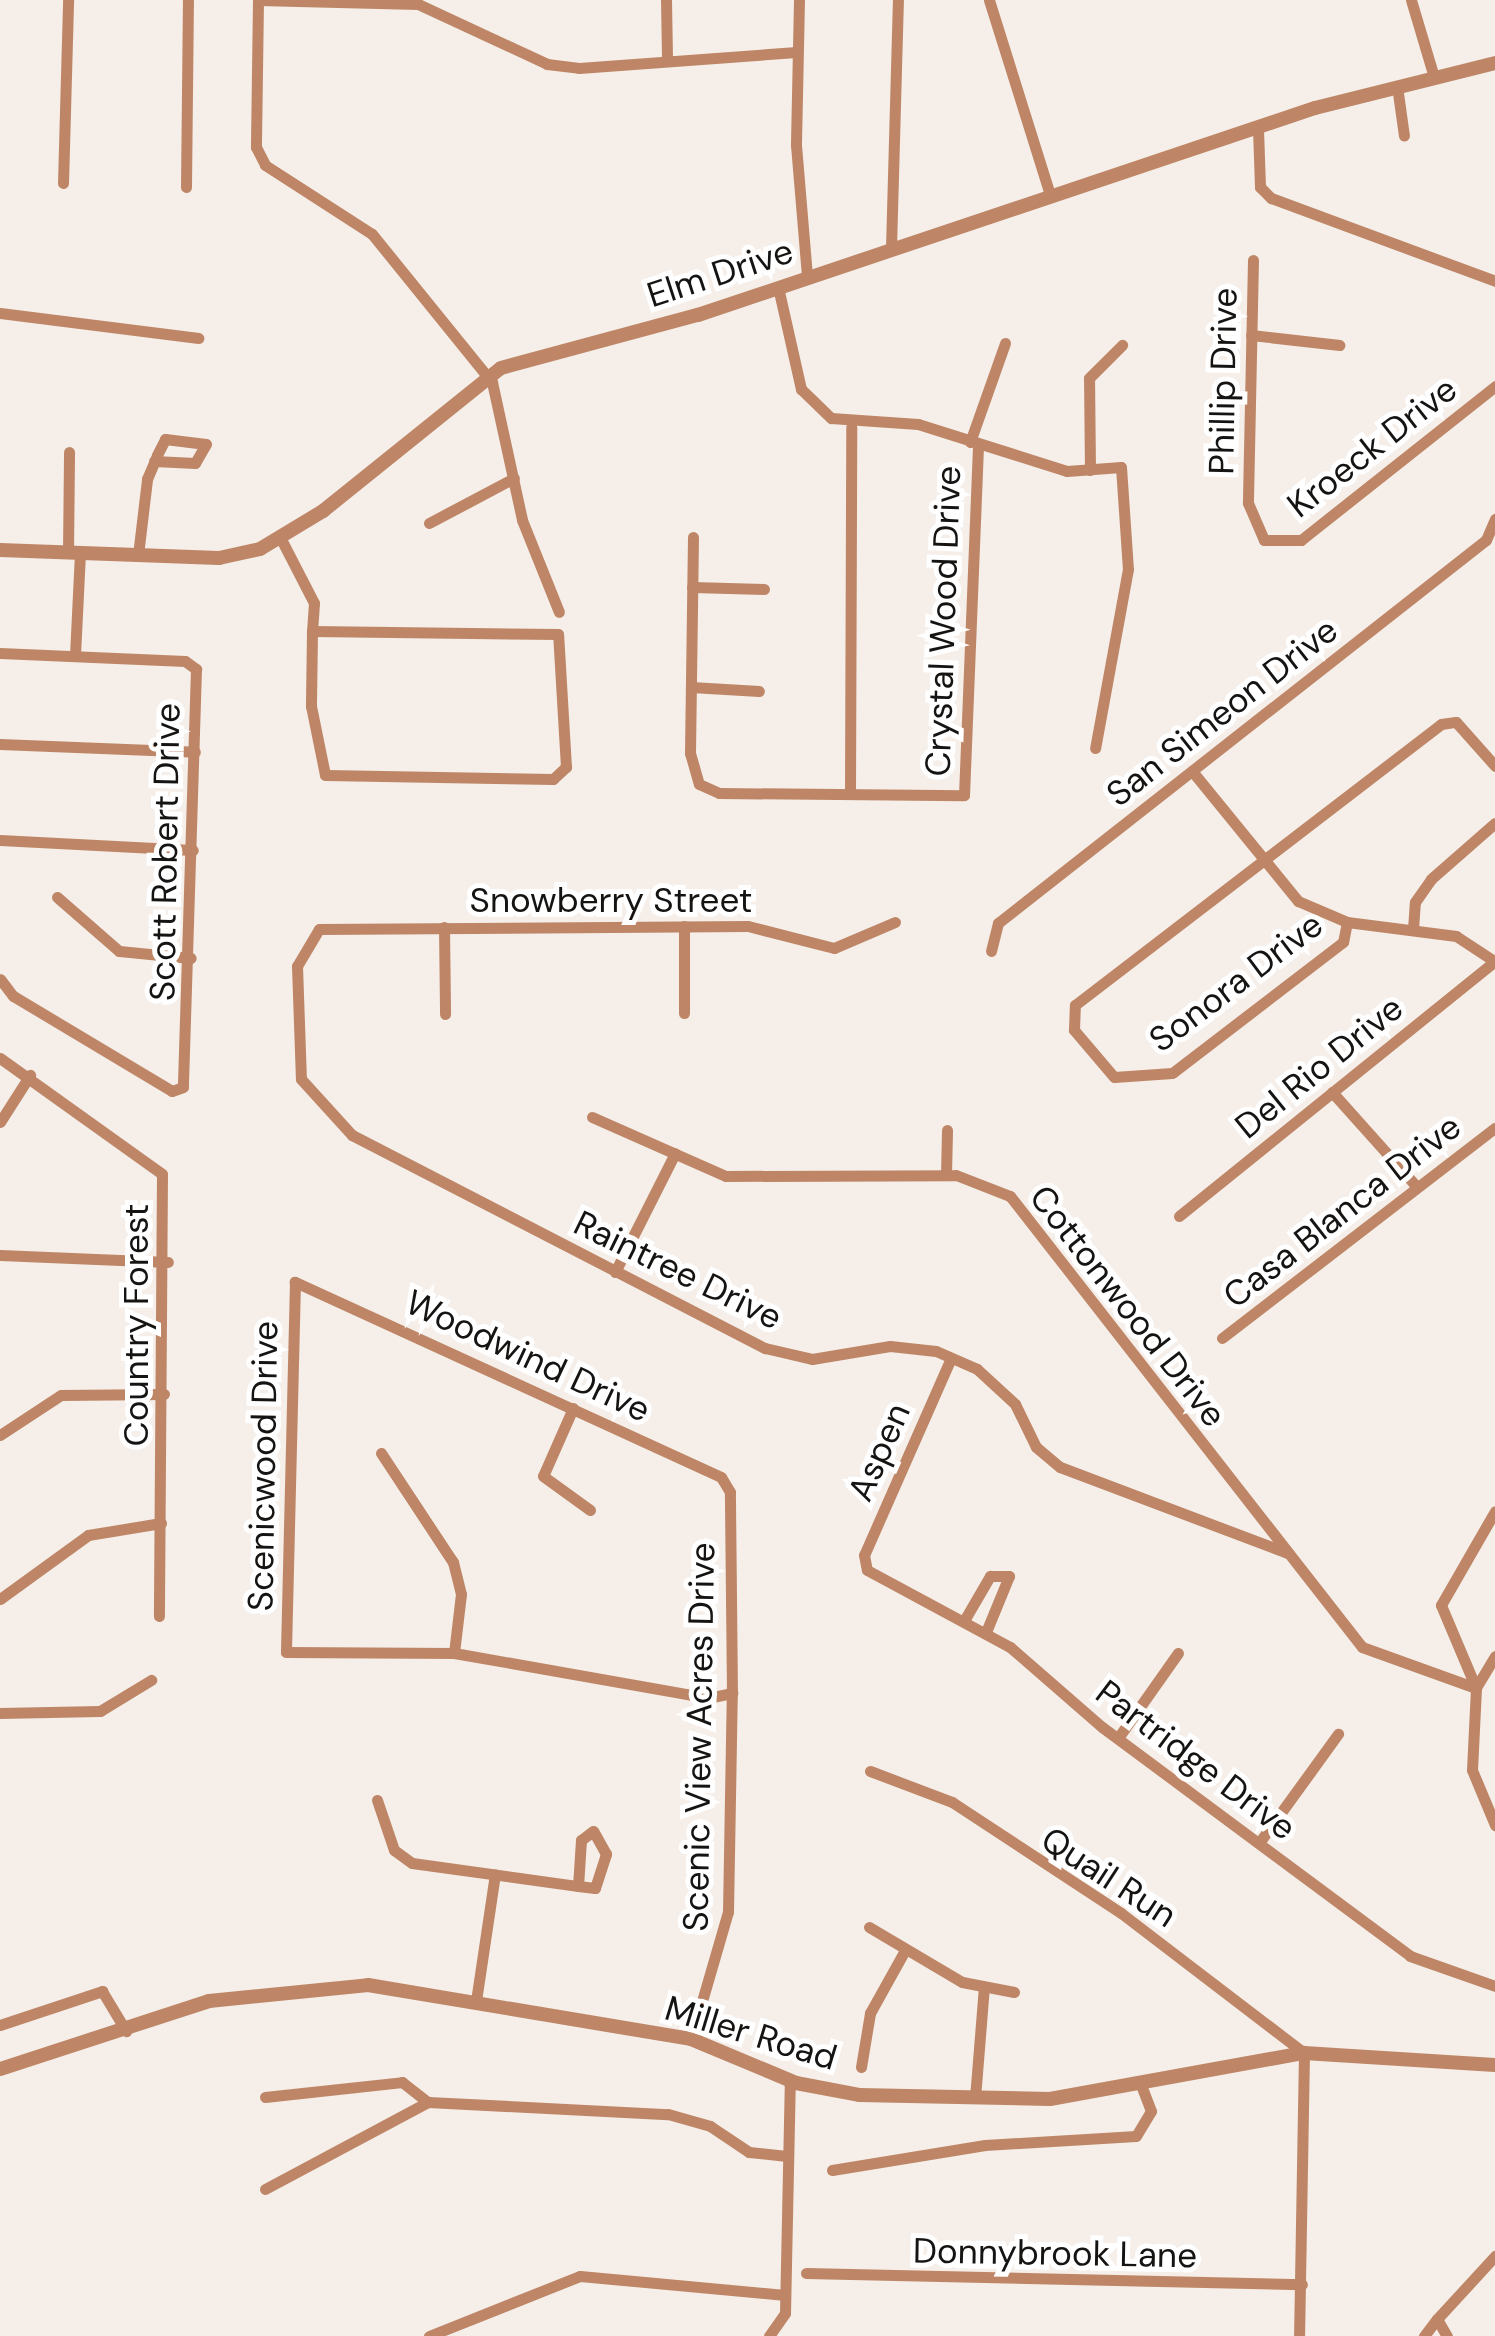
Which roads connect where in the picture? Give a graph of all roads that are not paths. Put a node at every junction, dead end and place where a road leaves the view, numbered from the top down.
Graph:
1 (68, 0) edge
2 (188, 0) edge
3 (258, 0) edge
4 (666, 0) edge
5 (799, 0) edge
6 (898, 0) edge
7 (989, 0) edge
8 (1411, 0) edge
9 (420, 2) edge
10 (796, 52) junction
11 (666, 60) junction
12 (1495, 63) edge
13 (1434, 76) junction
14 (1397, 86) junction
15 (1258, 128) junction
16 (1404, 136) dead end
17 (63, 183) dead end
18 (186, 187) dead end
19 (1049, 192) junction
20 (890, 248) junction
21 (1252, 260) dead end
22 (808, 276) junction
23 (1495, 280) edge
24 (778, 287) junction
25 (0, 313) edge
26 (1251, 335) junction
27 (198, 338) dead end
28 (1005, 342) dead end
29 (1122, 345) dead end
30 (1339, 345) dead end
31 (482, 377) junction
32 (1495, 386) edge
33 (852, 427) junction
34 (974, 443) junction
35 (69, 452) dead end
36 (154, 461) dead end
37 (1090, 470) junction
38 (514, 478) junction
39 (1248, 503) joint
40 (1495, 519) edge
41 (429, 523) dead end
42 (693, 537) dead end
43 (281, 539) junction
44 (0, 550) edge
45 (74, 552) junction
46 (138, 555) junction
47 (692, 586) junction
48 (764, 589) dead end
49 (560, 612) dead end
50 (312, 630) junction
51 (0, 653) edge
52 (75, 655) junction
53 (691, 687) junction
54 (759, 691) dead end
55 (0, 744) edge
56 (1096, 748) dead end
57 (194, 752) junction
58 (1495, 766) edge
59 (1192, 771) junction
60 (850, 794) junction
61 (1495, 823) edge
62 (0, 840) edge
63 (193, 850) junction
64 (1262, 858) junction
65 (57, 897) dead end
66 (894, 922) dead end
67 (1347, 922) junction
68 (684, 926) junction
69 (444, 927) junction
70 (318, 930) joint
71 (1413, 930) junction
72 (991, 951) dead end
73 (191, 958) junction
74 (1494, 961) edge
75 (0, 979) edge
76 (684, 1013) dead end
77 (445, 1014) dead end
78 (0, 1058) edge
79 (30, 1075) junction
80 (1332, 1092) junction
81 (592, 1116) dead end
82 (0, 1122) edge
83 (1495, 1128) edge
84 (947, 1130) dead end
85 (675, 1153) junction
86 (946, 1174) junction
87 (1417, 1188) junction
88 (1179, 1216) dead end
89 (0, 1255) edge
90 (168, 1262) junction
91 (615, 1272) junction
92 (295, 1282) joint
93 (1222, 1338) dead end
94 (951, 1358) junction
95 (164, 1394) junction
96 (573, 1408) junction
97 (0, 1435) edge
98 (382, 1454) dead end
99 (730, 1492) joint
100 (590, 1510) dead end
101 (1495, 1511) edge
102 (161, 1523) junction
103 (1288, 1553) junction
104 (867, 1570) joint
105 (0, 1599) edge
106 (159, 1616) dead end
107 (965, 1619) junction
108 (986, 1632) junction
109 (1178, 1652) dead end
110 (454, 1653) junction
111 (1495, 1656) edge
112 (152, 1680) dead end
113 (1476, 1688) junction
114 (732, 1693) junction
115 (0, 1713) edge
116 (1338, 1734) dead end
117 (1118, 1738) junction
118 (870, 1771) dead end
119 (377, 1800) dead end
120 (1495, 1825) edge
121 (1259, 1843) junction
122 (495, 1874) junction
123 (578, 1886) junction
124 (869, 1928) dead end
125 (906, 1950) junction
126 (984, 1986) junction
127 (1495, 1986) edge
128 (1014, 1992) dead end
129 (476, 2000) junction
130 (0, 2025) edge
131 (126, 2030) junction
132 (691, 2039) junction
133 (1304, 2053) junction
134 (1495, 2066) edge
135 (862, 2067) dead end
136 (0, 2070) edge
137 (790, 2079) junction
138 (1140, 2083) junction
139 (265, 2098) dead end
140 (975, 2098) junction
141 (428, 2102) junction
142 (787, 2156) junction
143 (832, 2170) dead end
144 (265, 2189) dead end
145 (1495, 2256) edge
146 (806, 2273) dead end
147 (1302, 2284) junction
148 (785, 2295) junction
149 (1437, 2319) junction
150 (428, 2336) edge
151 (769, 2336) edge
152 (1299, 2336) edge
153 (1424, 2336) edge
154 (1447, 2336) edge

1 - 17 street
2 - 18 street
3 - 9 street
3 - 31 street
4 - 11 street
5 - 10 street
6 - 20 street
7 - 19 street
8 - 13 street
9 - 11 street
10 - 11 street
10 - 22 street
12 - 13 street, Elm Drive
13 - 14 street, Elm Drive
14 - 15 street, Elm Drive
14 - 16 street
15 - 19 street, Elm Drive
15 - 23 street
19 - 20 street, Elm Drive
20 - 22 street, Elm Drive
21 - 26 street, Phillip Drive
22 - 24 street, Elm Drive
24 - 31 street, Elm Drive
24 - 33 street
25 - 27 street
26 - 30 street
26 - 39 street, Phillip Drive
28 - 34 street
29 - 37 street
31 - 38 street
31 - 43 street, Elm Drive
32 - 39 street, Kroeck Drive
33 - 34 street, Crystal Wood Drive
33 - 60 street
34 - 37 street, Crystal Wood Drive
34 - 60 street, Crystal Wood Drive
35 - 45 street
36 - 46 street
37 - 56 street, Crystal Wood Drive
38 - 41 street
38 - 49 street
40 - 59 street, San Simeon Drive
42 - 47 street
43 - 46 street, Elm Drive
43 - 50 street
44 - 45 street, Elm Drive
45 - 46 street, Elm Drive
45 - 52 street
47 - 48 street
47 - 53 street
50 - 50 street
51 - 52 street
52 - 57 street, Scott Robert Drive
53 - 54 street
53 - 60 street, Crystal Wood Drive
55 - 57 street
57 - 63 street, Scott Robert Drive
58 - 64 street
59 - 64 street
59 - 72 street, San Simeon Drive
61 - 71 street
62 - 63 street
63 - 73 street, Scott Robert Drive
64 - 67 street
64 - 67 street, Sonora Drive
65 - 73 street
66 - 68 street, Snowberry Street
67 - 71 street
68 - 69 street, Snowberry Street
68 - 76 street
69 - 70 street, Snowberry Street
69 - 77 street
70 - 91 street, Raintree Drive
71 - 74 street
73 - 75 street, Scott Robert Drive
74 - 80 street, Del Rio Drive
78 - 79 street, Country Forest
79 - 82 street
79 - 90 street, Country Forest
80 - 87 street
80 - 88 street, Del Rio Drive
81 - 85 street, Cottonwood Drive
83 - 87 street, Casa Blanca Drive
84 - 86 street
85 - 86 street, Cottonwood Drive
85 - 91 street
86 - 103 street, Cottonwood Drive
87 - 93 street, Casa Blanca Drive
89 - 90 street
90 - 95 street, Country Forest
91 - 94 street, Raintree Drive
92 - 96 street, Woodwind Drive
92 - 110 street, Scenicwood Drive
94 - 103 street, Raintree Drive
94 - 104 street, Aspen
95 - 97 street
95 - 102 street, Country Forest
96 - 99 street, Woodwind Drive
96 - 100 street
98 - 110 street
99 - 114 street, Scenic View Acres Drive
101 - 113 street
102 - 105 street
102 - 106 street, Country Forest
103 - 113 street, Cottonwood Drive
104 - 107 street, Partridge Drive
107 - 108 street, Partridge Drive
107 - 108 street
108 - 117 street, Partridge Drive
109 - 117 street
110 - 114 street
111 - 113 street
112 - 115 street
113 - 120 street
114 - 132 street, Scenic View Acres Drive
116 - 121 street
117 - 121 street, Partridge Drive
118 - 133 street, Quail Run
119 - 122 street
121 - 127 street, Partridge Drive
122 - 123 street
122 - 129 street
123 - 123 street
124 - 125 street
125 - 126 street
125 - 135 street
126 - 128 street
126 - 140 street
129 - 131 street, Miller Road
129 - 132 street, Miller Road
130 - 131 street
131 - 136 street, Miller Road
132 - 137 street, Miller Road
133 - 134 street, Miller Road
133 - 138 street, Miller Road
133 - 147 street
137 - 140 street, Miller Road
137 - 142 street
138 - 140 street, Miller Road
138 - 143 street
139 - 141 street
141 - 142 street
141 - 144 street
142 - 148 street
145 - 149 street
146 - 147 street, Donnybrook Lane
147 - 152 street
148 - 150 street
148 - 151 street
149 - 153 street
149 - 154 street

